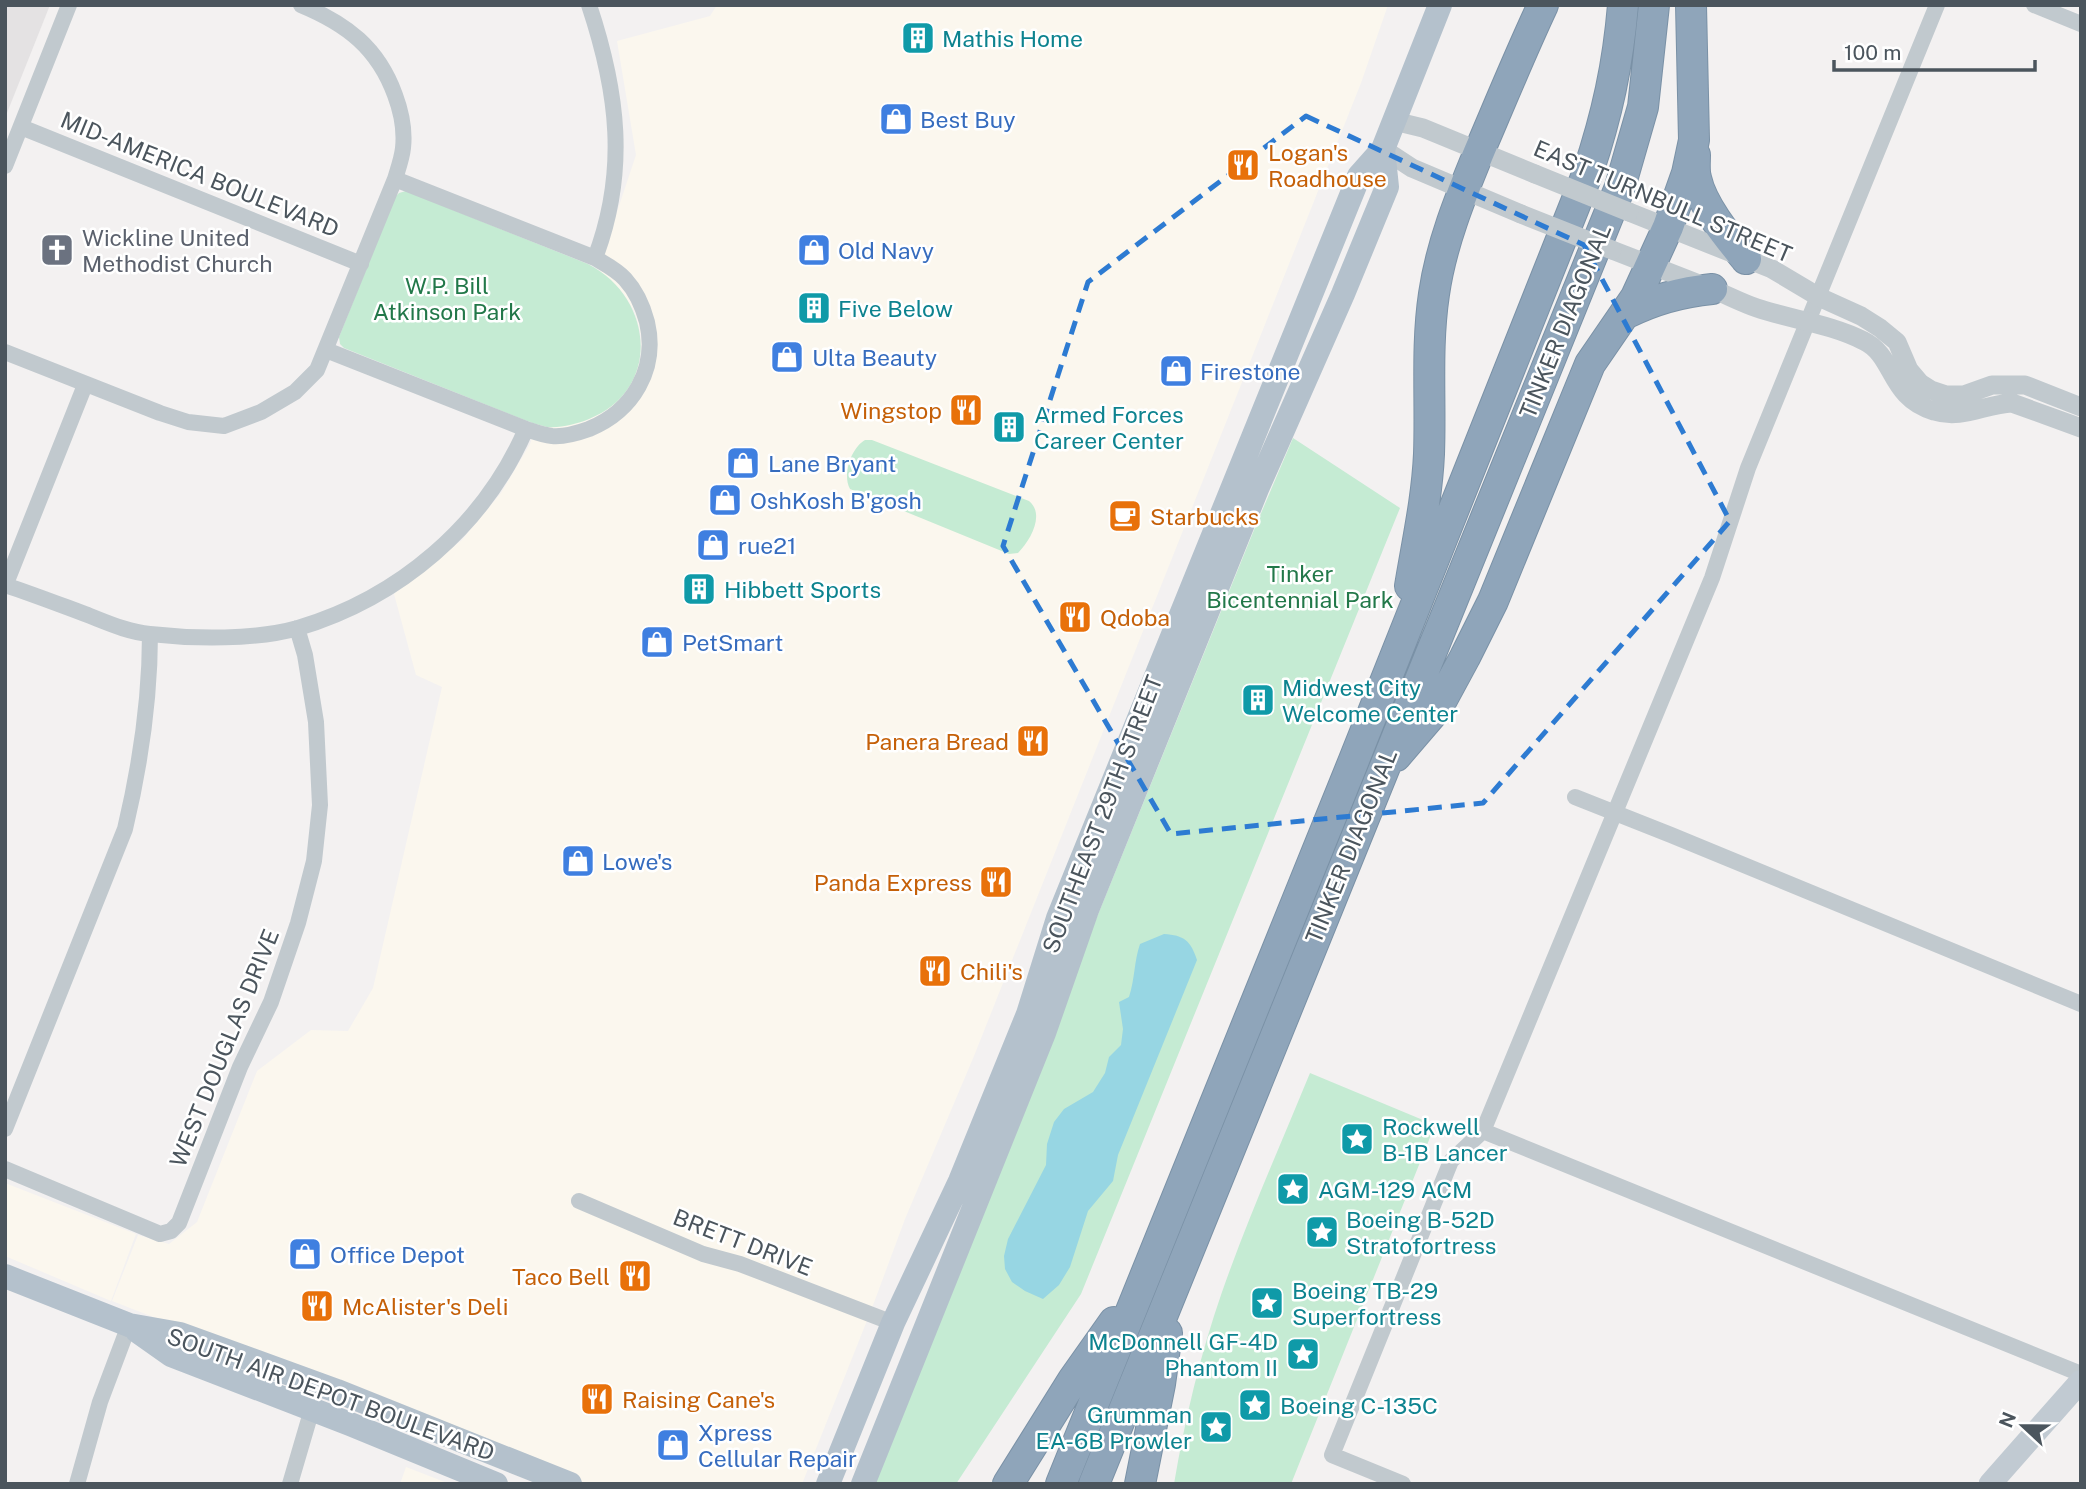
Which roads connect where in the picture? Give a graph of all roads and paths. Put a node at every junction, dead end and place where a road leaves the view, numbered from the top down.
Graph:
1 (69, 5) edge
2 (301, 5) edge
3 (589, 5) edge
4 (1440, 5) edge
5 (1542, 5) edge
6 (1623, 5) edge
7 (1654, 5) edge
8 (1691, 5) edge
9 (1937, 5) edge
10 (2034, 5) edge
11 (2081, 24) edge
12 (1394, 121) junction
13 (21, 127) junction
14 (1694, 140) junction
15 (1383, 149) junction
16 (1480, 151) junction
17 (5, 166) edge
18 (395, 179) junction
19 (1463, 190) junction
20 (1668, 228) junction
21 (595, 258) junction
22 (1746, 258) junction
23 (361, 264) junction
24 (1652, 266) junction
25 (1712, 289) junction
26 (1819, 297) junction
27 (1627, 313) junction
28 (1809, 321) junction
29 (326, 350) junction
30 (5, 352) edge
31 (85, 385) junction
32 (2081, 407) edge
33 (2081, 428) edge
34 (526, 429) junction
35 (5, 585) edge
36 (297, 628) junction
37 (149, 634) junction
38 (1401, 642) junction
39 (1380, 775) junction
40 (1575, 797) dead end
41 (1615, 813) junction
42 (2081, 1004) edge
43 (5, 1129) edge
44 (1483, 1131) junction
45 (5, 1169) edge
46 (579, 1201) dead end
47 (5, 1276) edge
48 (1145, 1278) junction
49 (1174, 1288) junction
50 (893, 1323) junction
51 (129, 1325) junction
52 (2080, 1379) edge
53 (2081, 1391) edge
54 (312, 1409) junction
55 (499, 1475) edge
56 (78, 1484) edge
57 (290, 1484) edge
58 (570, 1484) edge
59 (828, 1484) edge
60 (863, 1484) edge
61 (1008, 1484) edge
62 (1061, 1484) edge
63 (1094, 1484) edge
64 (1140, 1484) edge
65 (1403, 1484) edge
66 (1990, 1484) edge

1 - 13 street
2 - 18 street
3 - 21 street
4 - 12 main road, SOUTHEAST 29TH STREET
5 - 16 highway
6 - 38 highway, TINKER DIAGONAL
7 - 39 highway, TINKER DIAGONAL
8 - 14 highway
9 - 26 street
10 - 11 street
12 - 15 main road, SOUTHEAST 29TH STREET
12 - 16 street, EAST TURNBULL STREET
13 - 17 street
13 - 23 street, MID-AMERICA BOULEVARD
14 - 20 highway
14 - 22 highway
15 - 19 street
15 - 50 main road, SOUTHEAST 29TH STREET
15 - 60 main road, SOUTHEAST 29TH STREET
16 - 19 highway
16 - 20 street, EAST TURNBULL STREET, bridge
18 - 21 street
18 - 23 street
19 - 24 street, bridge
19 - 38 highway
20 - 22 street, EAST TURNBULL STREET
20 - 24 highway
21 - 34 street
22 - 26 street, EAST TURNBULL STREET
23 - 29 street
24 - 25 street
24 - 27 highway
25 - 27 highway
25 - 28 street
26 - 28 street
26 - 32 street, EAST TURNBULL STREET
27 - 39 highway
28 - 33 street
28 - 41 street
29 - 31 street
29 - 34 street
30 - 31 street
31 - 35 street
34 - 36 street
35 - 37 street
36 - 37 street
36 - 45 street, WEST DOUGLAS DRIVE
37 - 43 street
38 - 48 highway, TINKER DIAGONAL
39 - 49 highway, TINKER DIAGONAL
40 - 41 street
41 - 42 street
41 - 44 street
44 - 52 street
44 - 65 street
46 - 50 street, BRETT DRIVE
47 - 51 main road, SOUTH AIR DEPOT BOULEVARD
48 - 61 highway
48 - 62 highway, TINKER DIAGONAL
49 - 63 highway, TINKER DIAGONAL
49 - 64 highway
50 - 59 main road, SOUTHEAST 29TH STREET
51 - 54 main road, SOUTH AIR DEPOT BOULEVARD
51 - 55 main road, SOUTH AIR DEPOT BOULEVARD
51 - 56 street
52 - 53 main road
52 - 66 main road
54 - 55 main road, SOUTH AIR DEPOT BOULEVARD
54 - 57 street
55 - 58 main road, SOUTH AIR DEPOT BOULEVARD

